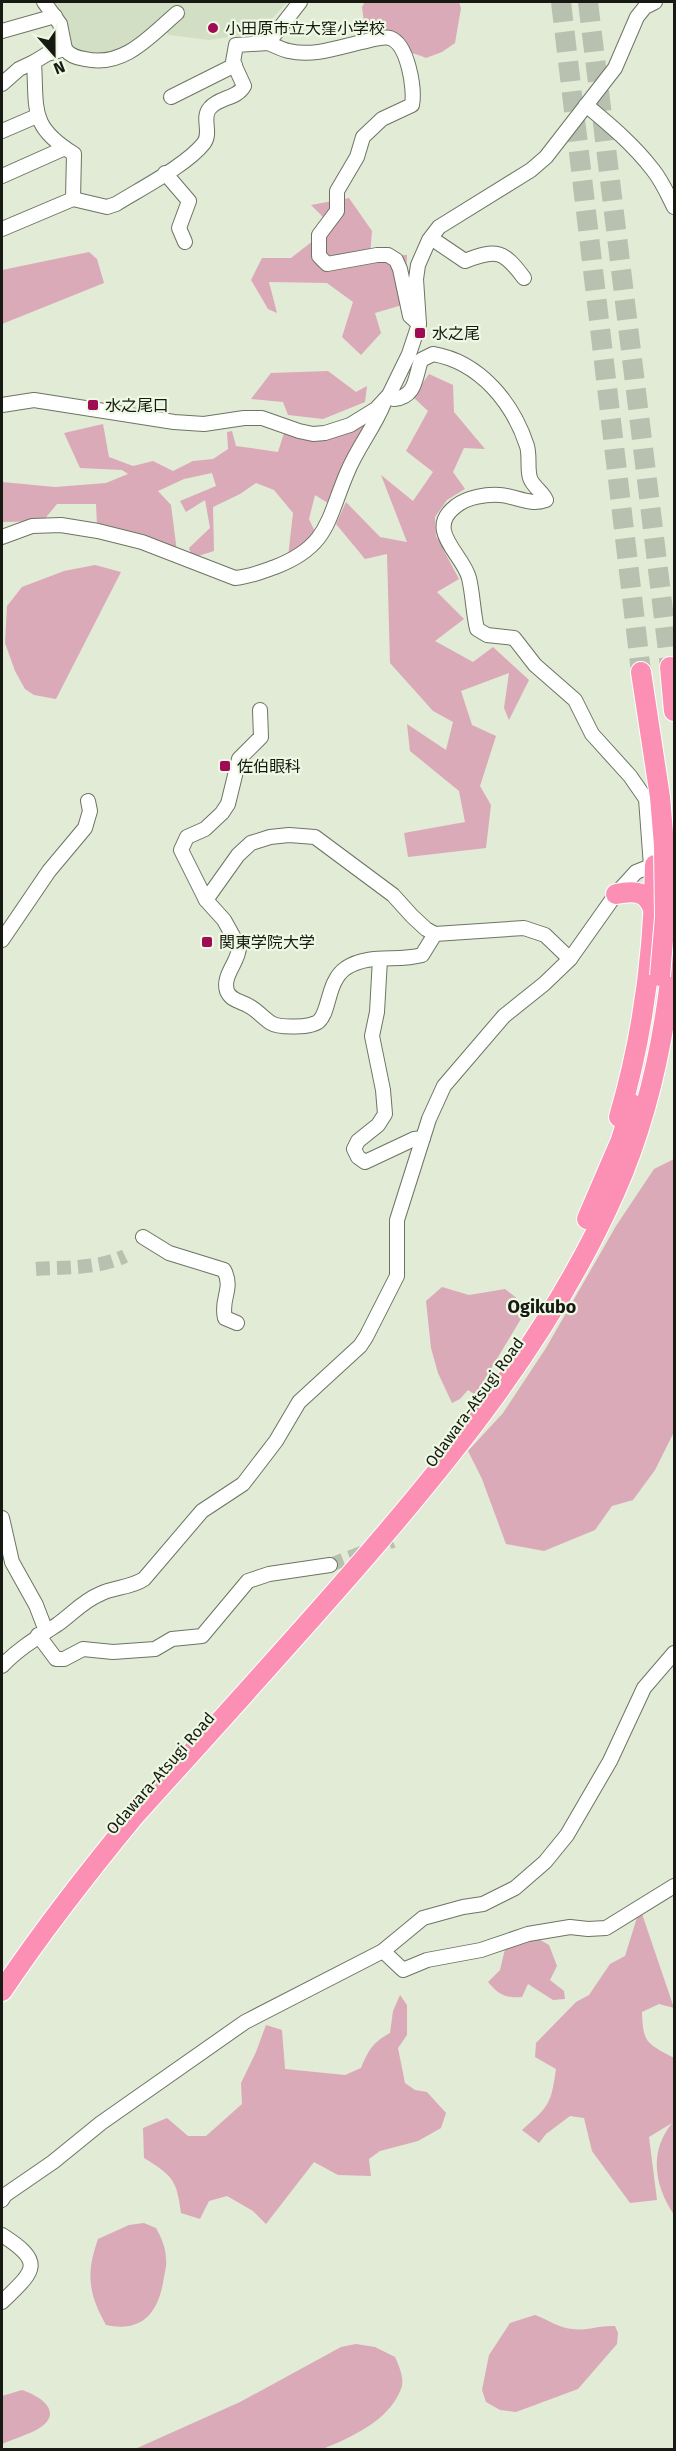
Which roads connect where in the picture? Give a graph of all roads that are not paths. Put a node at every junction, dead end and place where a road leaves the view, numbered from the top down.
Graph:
1 (44, 2) edge
2 (300, 2) edge
3 (651, 2) edge
4 (177, 13) dead end
5 (55, 16) junction
6 (2, 31) edge
7 (268, 43) junction
8 (64, 49) junction
9 (34, 62) junction
10 (235, 65) junction
11 (2, 84) edge
12 (171, 97) dead end
13 (586, 105) junction
14 (37, 117) junction
15 (2, 131) edge
16 (65, 148) junction
17 (655, 172) junction
18 (165, 173) junction
19 (2, 176) edge
20 (675, 186) edge
21 (73, 199) junction
22 (675, 207) edge
23 (2, 229) edge
24 (431, 238) junction
25 (185, 242) dead end
26 (525, 273) dead end
27 (419, 324) junction
28 (387, 397) junction
29 (2, 405) edge
30 (2, 537) edge
31 (670, 667) dead end
32 (641, 672) tunnel mouth
33 (260, 710) dead end
34 (675, 711) edge
35 (88, 801) dead end
36 (660, 865) edge
37 (616, 894) junction
38 (206, 900) junction
39 (654, 911) junction
40 (435, 934) junction
41 (2, 940) edge
42 (675, 942) edge
43 (380, 959) junction
44 (570, 959) junction
45 (666, 976) junction
46 (675, 1018) edge
47 (650, 1093) junction
48 (423, 1138) junction
49 (143, 1237) dead end
50 (578, 1239) junction
51 (237, 1323) dead end
52 (2, 1518) edge
53 (330, 1565) tunnel mouth
54 (294, 1630) junction
55 (42, 1633) junction
56 (675, 1653) edge
57 (2, 1666) edge
58 (132, 1811) junction
59 (675, 1886) edge
60 (383, 1951) junction
61 (2, 1972) edge
62 (2, 1991) edge
63 (2, 2200) edge
64 (2, 2235) edge
65 (2, 2302) edge

1 - 5 street
2 - 7 street
3 - 13 street
4 - 8 street
5 - 6 street
5 - 8 street
7 - 10 street
7 - 27 street
8 - 9 street
9 - 11 street
9 - 14 street
10 - 12 street
10 - 18 street
13 - 17 street
13 - 24 street
14 - 15 street
14 - 16 street
16 - 19 street
16 - 21 street
17 - 20 street
17 - 22 street
18 - 21 street
18 - 25 street
21 - 23 street
24 - 26 street
24 - 27 street
27 - 28 street
28 - 29 street
28 - 30 street
28 - 36 street
31 - 34 highway
32 - 45 highway, Odawara-Atsugi Road, bridge
33 - 38 street
35 - 41 street
36 - 37 street
36 - 39 highway
37 - 39 highway
37 - 44 street
38 - 40 street
38 - 43 street
39 - 50 highway
40 - 43 street
40 - 44 street
42 - 45 highway, Odawara-Atsugi Road
43 - 48 street
44 - 48 street
45 - 47 highway, Odawara-Atsugi Road
45 - 50 highway, Odawara-Atsugi Road
46 - 47 highway
47 - 54 highway, Odawara-Atsugi Road
48 - 55 street
49 - 51 street
50 - 54 highway, Odawara-Atsugi Road
52 - 55 street
53 - 55 street
54 - 58 highway, Odawara-Atsugi Road
55 - 57 street
56 - 60 street
58 - 61 highway, Odawara-Atsugi Road
58 - 62 highway, Odawara-Atsugi Road
59 - 60 street
60 - 63 street
64 - 65 street

